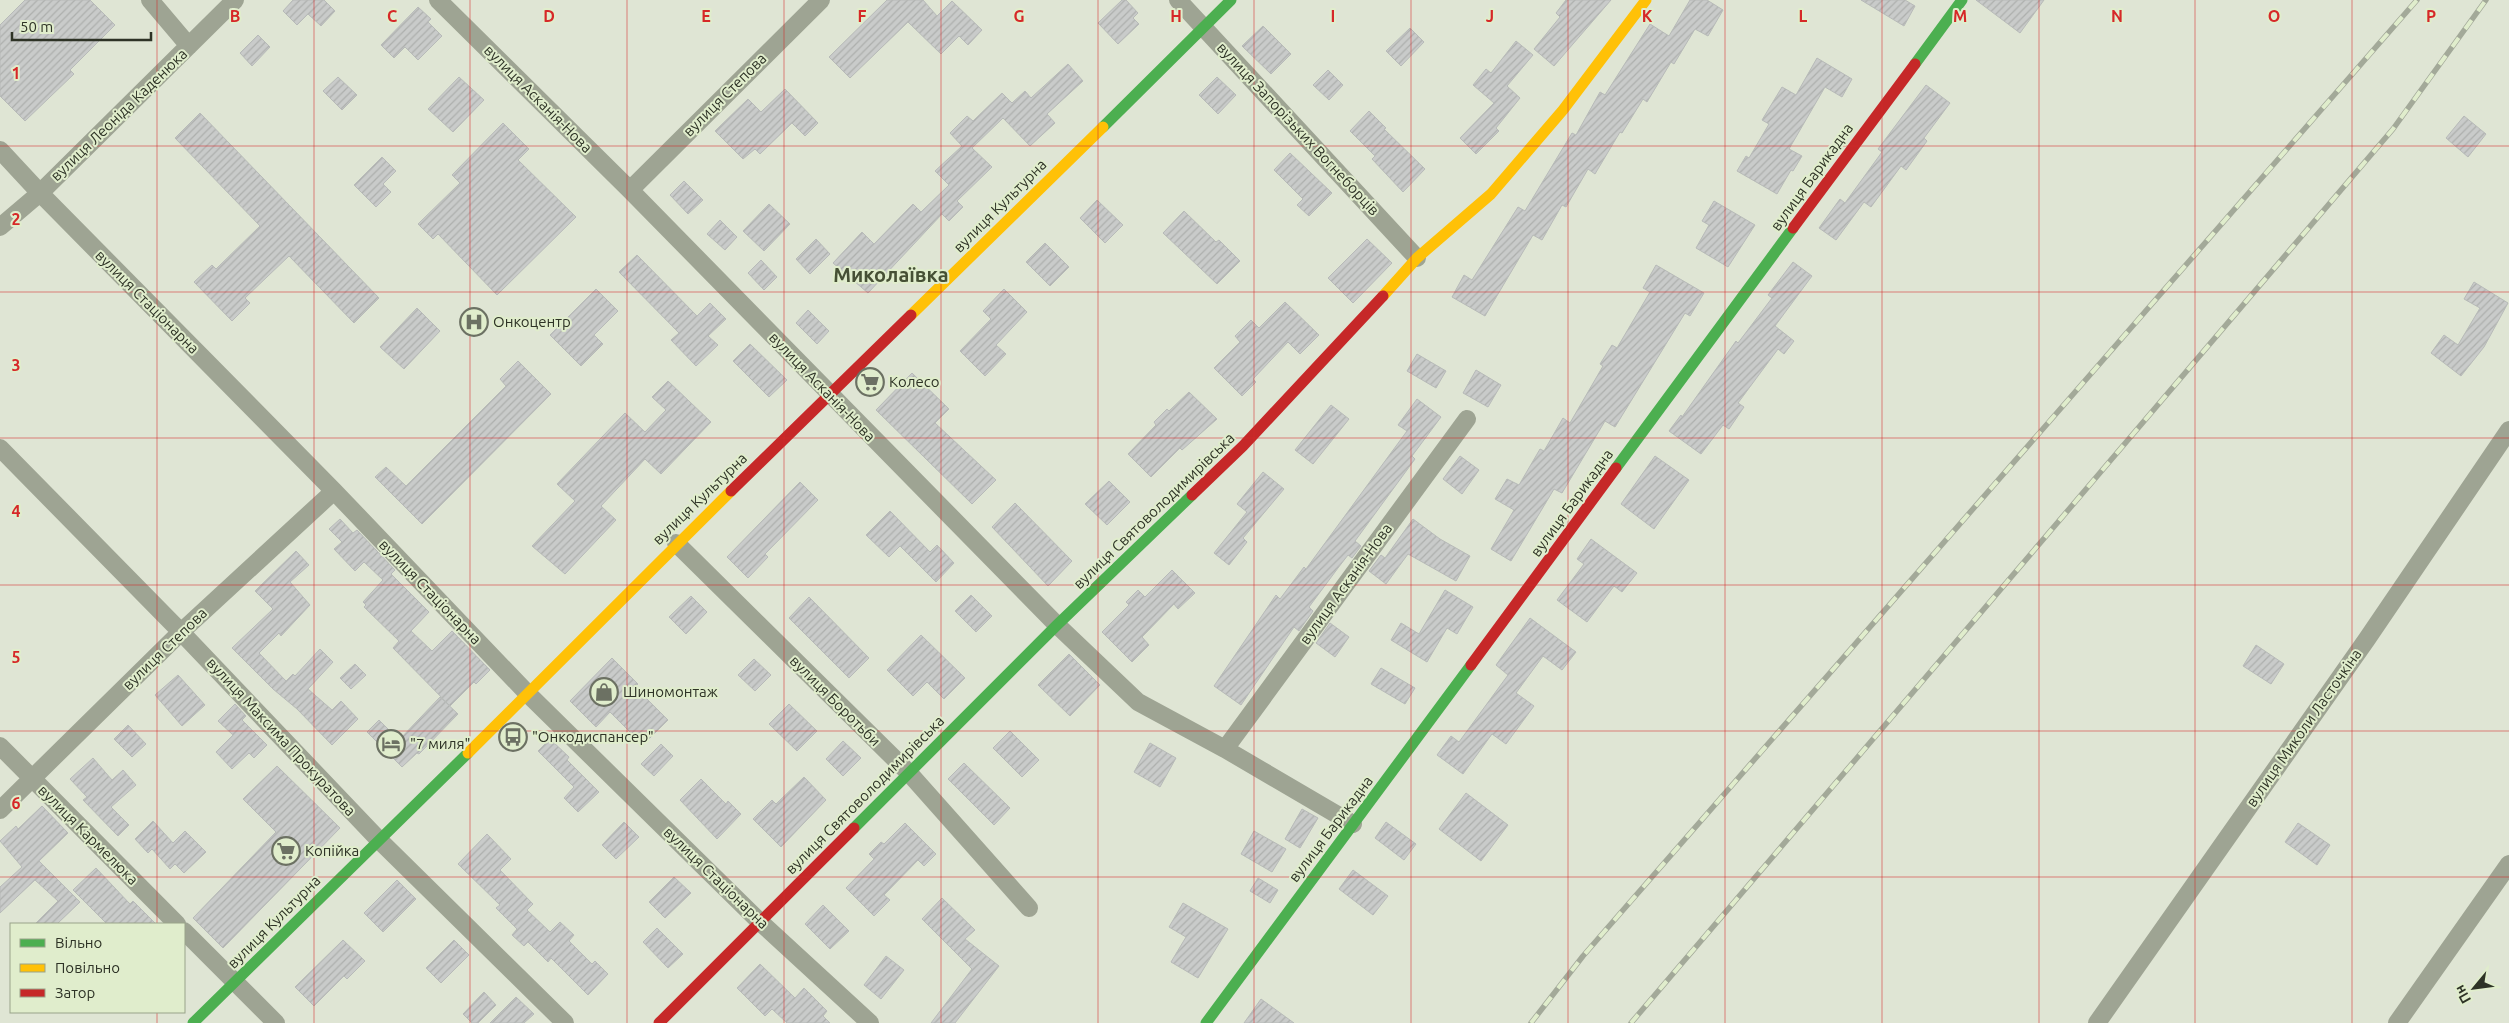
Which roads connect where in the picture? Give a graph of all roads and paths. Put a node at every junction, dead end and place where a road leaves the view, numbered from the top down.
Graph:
1 (150, 0) edge
2 (235, 0) edge
3 (438, 0) edge
4 (1178, 0) edge
5 (1231, 0) edge
6 (1646, 0) edge
7 (1962, 0) edge
8 (817, 2) edge
9 (1203, 27) junction
10 (189, 46) junction
11 (0, 150) edge
12 (630, 190) junction
13 (40, 194) junction
14 (0, 227) edge
15 (1418, 258) junction
16 (830, 395) junction
17 (1467, 419) dead end
18 (2509, 430) edge
19 (0, 448) edge
20 (334, 491) junction
21 (676, 543) junction
22 (1056, 625) junction
23 (181, 632) junction
24 (528, 694) junction
25 (0, 746) edge
26 (1225, 749) junction
27 (909, 773) junction
28 (31, 778) junction
29 (0, 810) edge
30 (1353, 824) junction
31 (378, 839) junction
32 (2509, 864) edge
33 (1030, 908) dead end
34 (760, 921) junction
35 (176, 923) edge
36 (185, 932) edge
37 (234, 982) junction
38 (193, 1023) edge
39 (276, 1023) edge
40 (565, 1023) edge
41 (659, 1023) edge
42 (870, 1023) edge
43 (1206, 1023) edge
44 (2097, 1023) edge
45 (2397, 1023) edge

1 - 10 street
2 - 10 street, вулиця Леоніда Каденюка
3 - 12 street, вулиця Асканія-Нова
4 - 9 street, вулиця Запорізьких Вогнеборців
5 - 9 street, вулиця Культурна
6 - 15 street, вулиця Святоволодимирівська
7 - 30 street, вулиця Барикадна
8 - 12 street, вулиця Степова
9 - 15 street, вулиця Запорізьких Вогнеборців
9 - 16 street, вулиця Культурна
10 - 13 street, вулиця Леоніда Каденюка
11 - 13 street, вулиця Стаціонарна
12 - 16 street, вулиця Асканія-Нова
13 - 14 street, вулиця Леоніда Каденюка
13 - 20 street, вулиця Стаціонарна
15 - 22 street, вулиця Святоволодимирівська
16 - 21 street, вулиця Культурна
16 - 22 street, вулиця Асканія-Нова
17 - 26 street, вулиця Асканія-Нова
18 - 44 street, вулиця Миколи Ласточкіна
19 - 23 street, вулиця Максима Прокуратова
20 - 23 street, вулиця Степова
20 - 24 street, вулиця Стаціонарна
21 - 24 street, вулиця Культурна
21 - 27 street, вулиця Боротьби
22 - 26 street, вулиця Асканія-Нова
22 - 27 street, вулиця Святоволодимирівська
23 - 28 street, вулиця Степова
23 - 31 street, вулиця Максима Прокуратова
24 - 31 street, вулиця Культурна
24 - 34 street, вулиця Стаціонарна
25 - 28 street, вулиця Кармелюка
26 - 30 street, вулиця Асканія-Нова
27 - 33 street, вулиця Боротьби
27 - 34 street, вулиця Святоволодимирівська
28 - 29 street, вулиця Степова
28 - 35 street, вулиця Кармелюка
30 - 43 street, вулиця Барикадна
31 - 37 street, вулиця Культурна
31 - 40 street, вулиця Максима Прокуратова
32 - 45 street
34 - 41 street, вулиця Святоволодимирівська
34 - 42 street, вулиця Стаціонарна
36 - 37 street
37 - 38 street, вулиця Культурна
37 - 39 street

